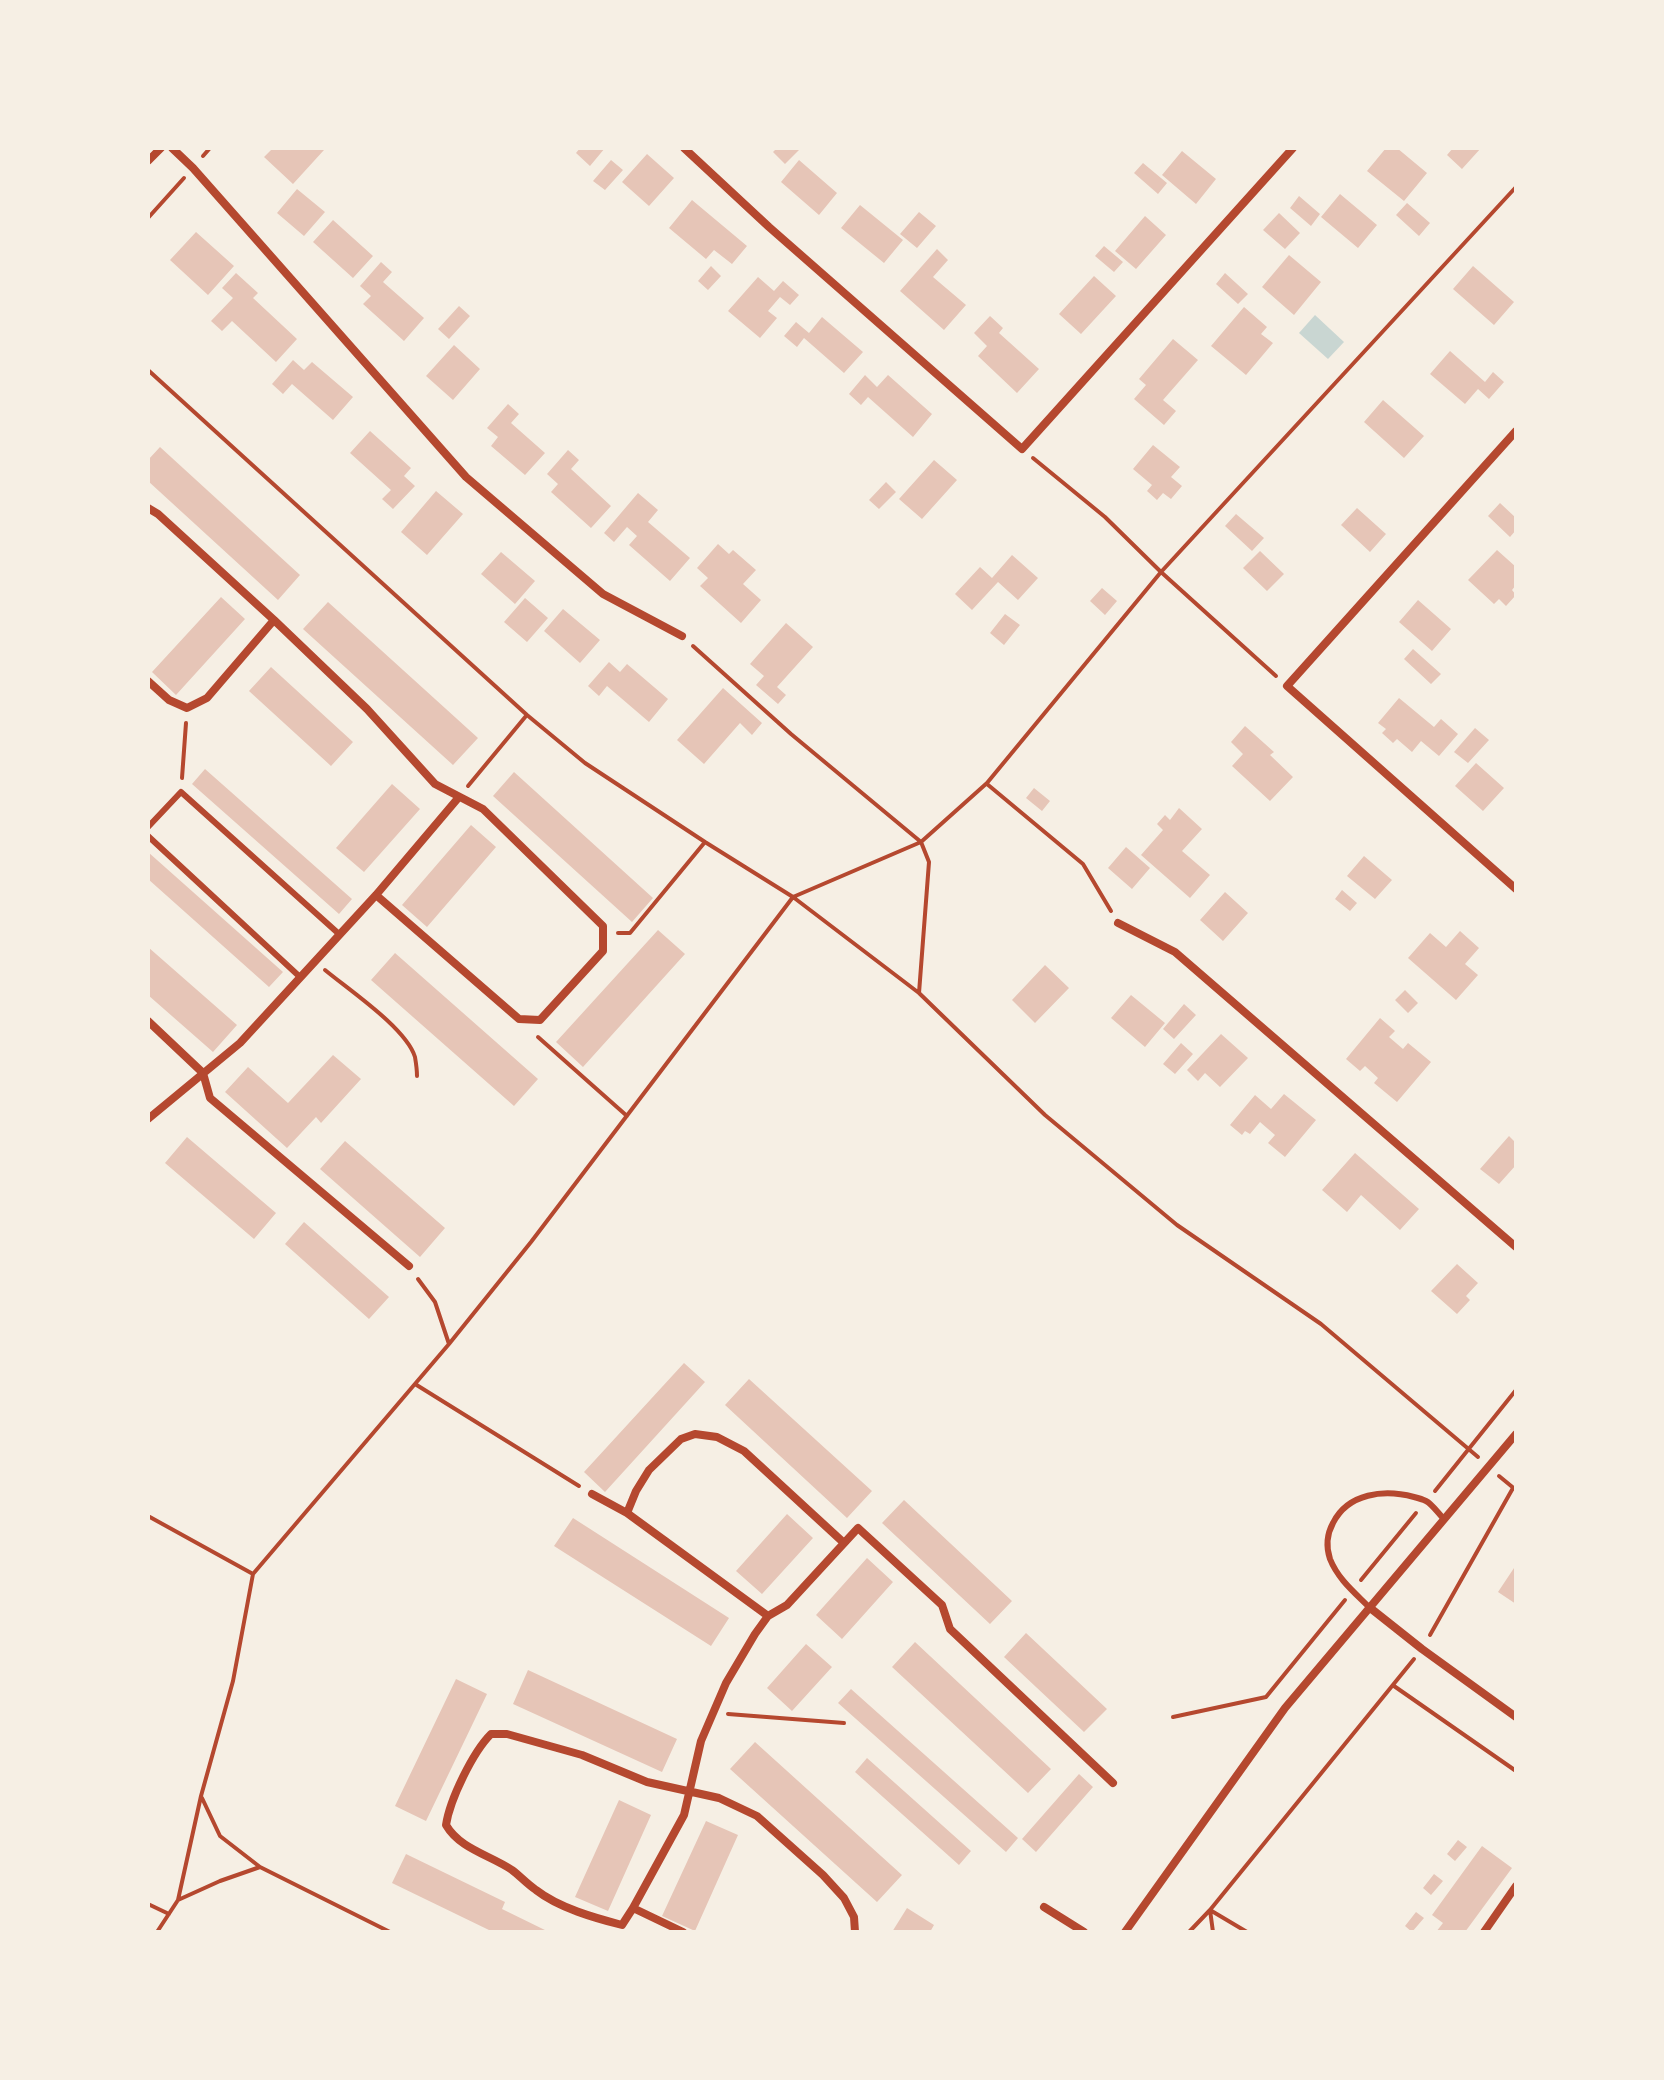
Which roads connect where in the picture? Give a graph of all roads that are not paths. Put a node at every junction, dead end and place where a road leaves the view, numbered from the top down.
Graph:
1 (161, 148) edge
2 (172, 148) edge
3 (684, 148) edge
4 (1293, 148) edge
5 (148, 161) edge
6 (1516, 431) edge
7 (148, 508) edge
8 (274, 620) junction
9 (682, 636) road end
10 (148, 681) edge
11 (459, 797) junction
12 (148, 827) edge
13 (148, 836) edge
14 (1516, 889) edge
15 (376, 895) junction
16 (1118, 923) road end
17 (339, 934) junction
18 (300, 977) junction
19 (148, 1021) edge
20 (203, 1073) junction
21 (148, 1119) edge
22 (1516, 1247) edge
23 (409, 1266) road end
24 (1516, 1434) edge
25 (592, 1494) road end
26 (627, 1513) junction
27 (1443, 1518) junction
28 (844, 1543) junction
29 (1369, 1607) junction
30 (768, 1616) junction
31 (1516, 1717) edge
32 (1113, 1783) dead end
33 (689, 1792) junction
34 (1516, 1886) edge
35 (1044, 1907) dead end
36 (633, 1908) junction
37 (683, 1932) edge
38 (855, 1932) edge
39 (1084, 1932) edge
40 (1125, 1932) edge
41 (1484, 1932) edge

1 - 5 street
2 - 9 street
3 - 4 street
6 - 14 street
7 - 8 street
8 - 10 street
8 - 11 street
11 - 15 street
11 - 15 street
12 - 17 lane
13 - 18 lane
15 - 17 street
16 - 22 street
17 - 18 street
18 - 20 street
19 - 20 street
20 - 21 street
20 - 23 street
24 - 27 street
25 - 26 street
26 - 28 street
26 - 30 street
27 - 29 street
27 - 29 lane
28 - 30 street
28 - 32 street
29 - 31 street
29 - 40 street
30 - 33 street
33 - 36 street
33 - 36 street
33 - 38 street
34 - 41 street
35 - 39 street
36 - 37 street

